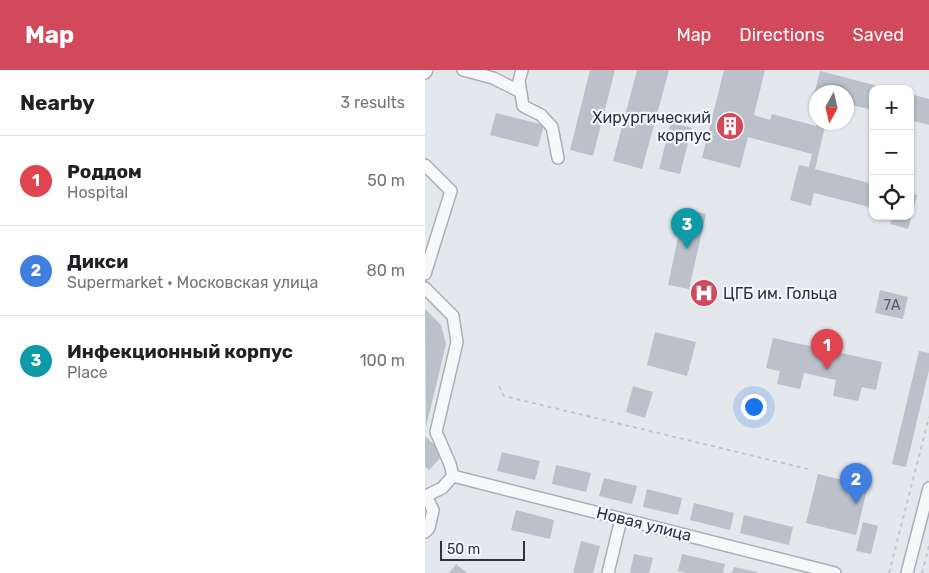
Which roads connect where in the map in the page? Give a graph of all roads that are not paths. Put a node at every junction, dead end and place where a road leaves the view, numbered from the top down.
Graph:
1 (463, 70) edge
2 (522, 70) edge
3 (521, 92) junction
4 (558, 158) dead end
5 (425, 165) edge
6 (427, 261) edge
7 (425, 274) edge
8 (425, 288) edge
9 (453, 476) junction
10 (929, 488) edge
11 (426, 496) edge
12 (621, 518) junction
13 (425, 532) edge
14 (608, 573) edge
15 (835, 573) edge
16 (907, 573) edge

1 - 3 street
2 - 3 street
3 - 4 street
5 - 6 street
6 - 7 street
8 - 9 street
9 - 11 street
9 - 12 street, Новая улица
10 - 16 street
11 - 13 street
12 - 14 street
12 - 15 street, Новая улица

